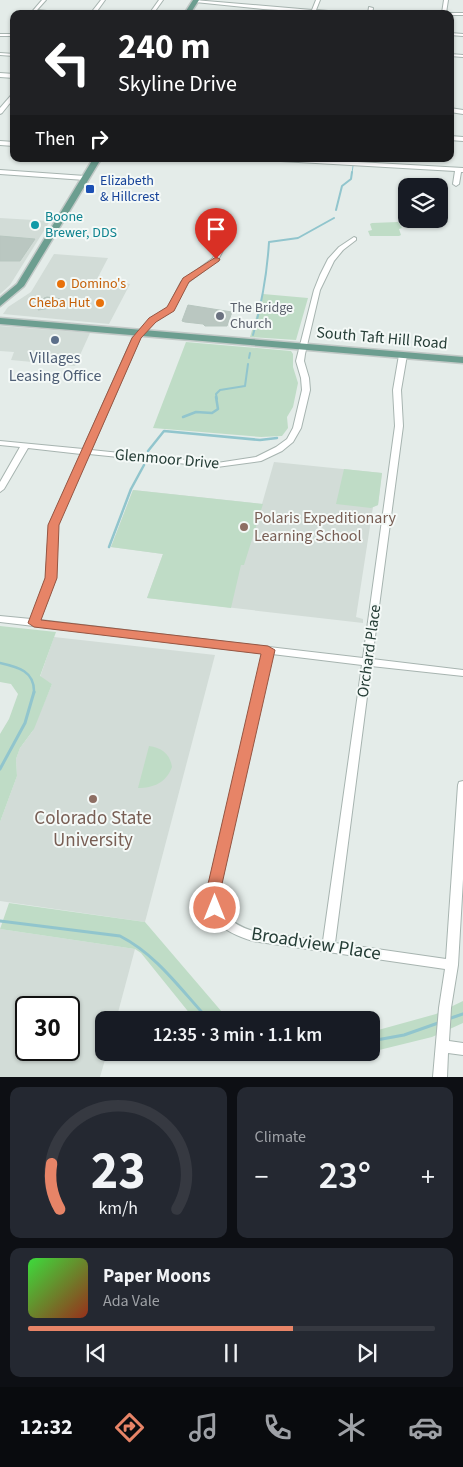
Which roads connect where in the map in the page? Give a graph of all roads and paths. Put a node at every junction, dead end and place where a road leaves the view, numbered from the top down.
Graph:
1 (44, 0) edge
2 (103, 0) edge
3 (195, 1) edge
4 (258, 2) dead end
5 (250, 7) junction
6 (36, 10) edge
7 (95, 10) edge
8 (288, 10) edge
9 (10, 99) edge
10 (0, 112) edge
11 (95, 162) edge
12 (332, 162) edge
13 (418, 162) edge
14 (417, 167) junction
15 (460, 170) edge
16 (0, 172) edge
17 (85, 178) junction
18 (456, 184) dead end
19 (354, 239) dead end
20 (225, 241) dead end
21 (0, 303) edge
22 (0, 321) edge
23 (142, 333) junction
24 (304, 347) junction
25 (403, 355) junction
26 (463, 360) edge
27 (0, 443) edge
28 (25, 446) junction
29 (86, 452) junction
30 (0, 489) edge
31 (0, 619) edge
32 (34, 623) junction
33 (268, 650) junction
34 (367, 662) junction
35 (463, 673) edge
36 (463, 785) edge
37 (328, 947) junction
38 (452, 965) junction
39 (444, 1028) joint
40 (442, 1046) junction
41 (463, 1048) edge
42 (440, 1077) edge

1 - 6 street
2 - 7 street
3 - 5 street
4 - 5 street
5 - 8 street
9 - 10 street
11 - 17 main road
12 - 14 street
13 - 14 street
14 - 15 street
15 - 18 street
16 - 17 street
17 - 21 main road
19 - 24 street
20 - 23 street
22 - 23 main road, South Taft Hill Road
23 - 24 main road, South Taft Hill Road
23 - 29 street
24 - 25 main road, South Taft Hill Road
24 - 29 street, Glenmoor Drive
25 - 26 main road, South Taft Hill Road
25 - 34 street, Orchard Place
27 - 28 street, Glenmoor Drive
28 - 29 street, Glenmoor Drive
28 - 30 street
29 - 32 street
31 - 32 street
32 - 33 street
33 - 34 street
33 - 37 street, Broadview Place
34 - 35 street
34 - 37 street, Orchard Place
36 - 38 street
37 - 38 street, Broadview Place
38 - 39 street
39 - 40 street
40 - 41 street
40 - 42 street

